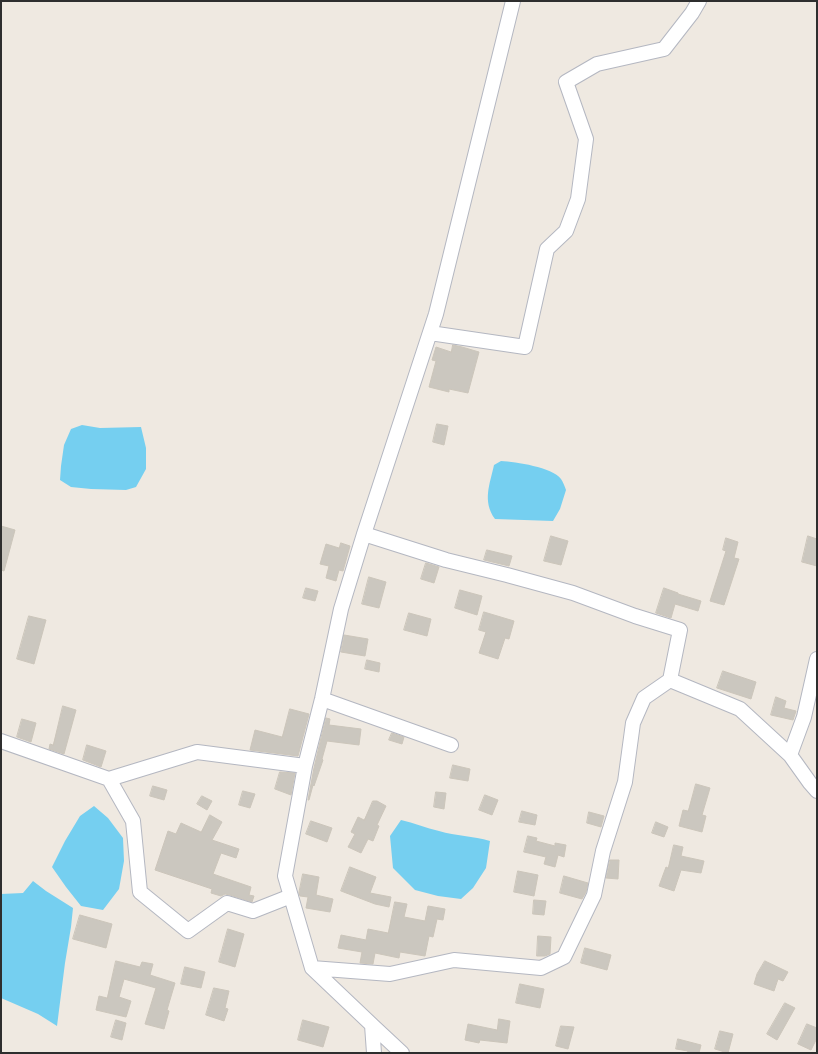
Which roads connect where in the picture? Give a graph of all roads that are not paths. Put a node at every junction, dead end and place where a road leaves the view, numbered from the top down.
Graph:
1 (512, 1) edge
2 (699, 1) edge
3 (430, 333) junction
4 (364, 534) junction
5 (817, 659) edge
6 (670, 680) junction
7 (322, 699) junction
8 (1, 741) edge
9 (451, 745) dead end
10 (790, 755) junction
11 (305, 766) junction
12 (109, 779) junction
13 (814, 785) edge
14 (291, 896) junction
15 (312, 968) junction
16 (372, 1025) junction
17 (374, 1053) edge
18 (402, 1053) edge

1 - 3 street
2 - 3 street
3 - 4 street
4 - 6 street
4 - 7 street
5 - 10 street
6 - 10 street
6 - 15 street
7 - 9 street
7 - 11 street
8 - 12 street
10 - 13 street
11 - 12 street
11 - 14 street
12 - 14 street
14 - 15 street
15 - 16 street
16 - 17 street
16 - 18 street

